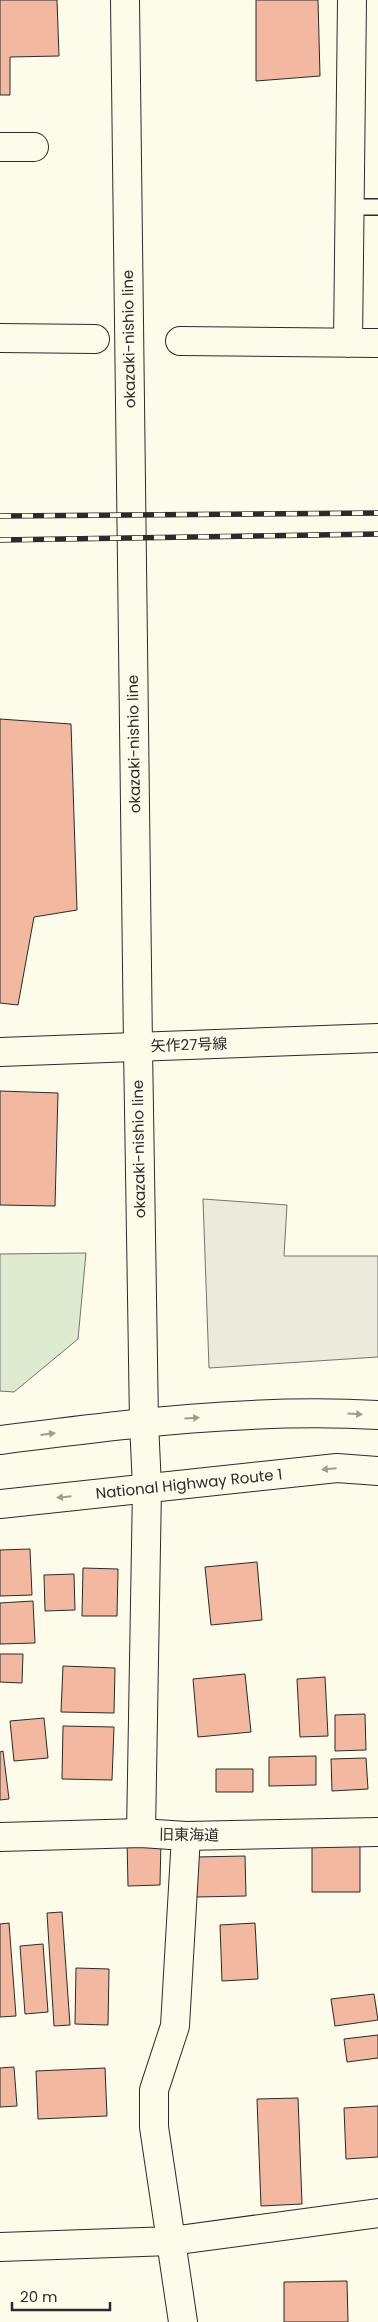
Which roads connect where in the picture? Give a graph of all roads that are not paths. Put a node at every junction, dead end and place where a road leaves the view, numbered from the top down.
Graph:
1 (126, 0) edge
2 (352, 0) edge
3 (0, 147) edge
4 (34, 147) dead end
5 (350, 207) junction
6 (378, 207) edge
7 (0, 338) edge
8 (95, 339) dead end
9 (180, 341) dead end
10 (348, 343) junction
11 (378, 344) edge
12 (378, 1038) edge
13 (138, 1046) junction
14 (0, 1052) edge
15 (378, 1415) edge
16 (144, 1422) junction
17 (0, 1440) edge
18 (378, 1470) edge
19 (147, 1488) junction
20 (0, 1504) edge
21 (378, 1832) edge
22 (141, 1833) junction
23 (186, 1836) junction
24 (0, 1837) edge
25 (378, 2213) edge
26 (171, 2241) junction
27 (0, 2247) edge
28 (183, 2322) edge

1 - 13 main road, okazaki-nishio line
2 - 5 main road
3 - 4 main road
5 - 6 lane
5 - 10 main road
7 - 8 main road
9 - 10 main road
10 - 11 main road
12 - 13 main road, 矢作27号線
13 - 14 main road, 矢作27号線
13 - 16 main road, okazaki-nishio line
16 -> 15 main road
17 -> 16 main road
16 - 19 main road, okazaki-nishio line
18 -> 19 main road, National Highway Route 1
19 -> 20 main road, National Highway Route 1
19 - 22 main road, okazaki-nishio line
21 - 23 main road, 旧東海道
22 - 23 main road, 旧東海道
22 - 24 main road, 旧東海道
23 - 26 main road
25 - 26 main road
26 - 27 main road
26 - 28 main road

